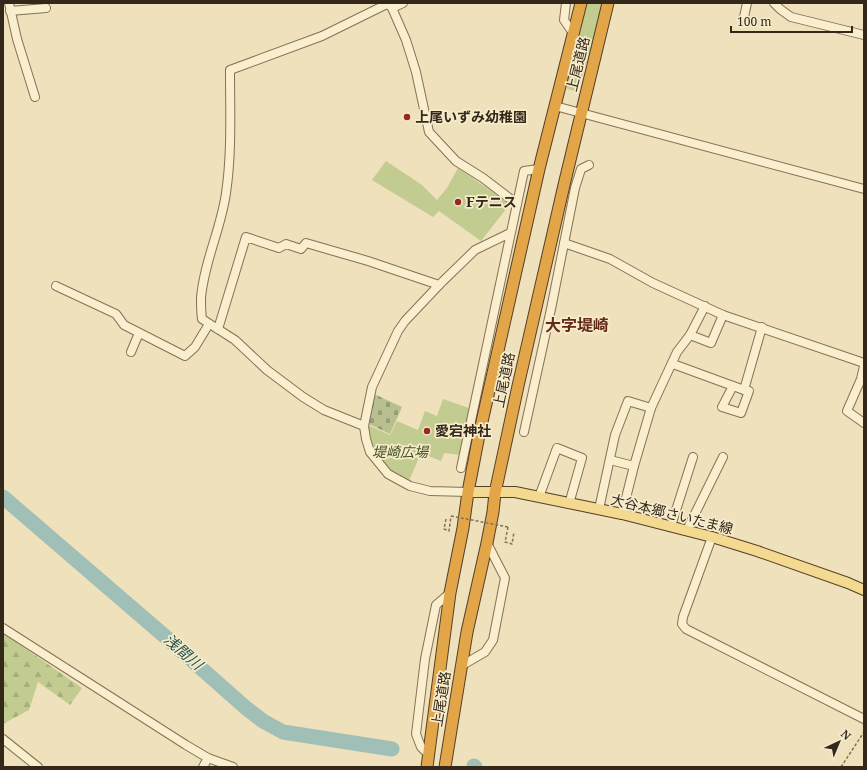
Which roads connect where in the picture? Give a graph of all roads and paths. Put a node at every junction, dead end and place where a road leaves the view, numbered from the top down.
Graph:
1 (403, 3) edge
2 (566, 3) edge
3 (581, 3) edge
4 (608, 3) edge
5 (747, 3) edge
6 (774, 3) edge
7 (389, 5) edge
8 (10, 7) edge
9 (46, 8) dead end
10 (744, 18) dead end
11 (573, 33) junction
12 (864, 35) edge
13 (35, 97) dead end
14 (555, 106) junction
15 (582, 113) junction
16 (588, 165) dead end
17 (539, 169) junction
18 (569, 187) junction
19 (864, 189) edge
20 (517, 204) junction
21 (510, 233) junction
22 (564, 243) junction
23 (439, 285) junction
24 (56, 286) dead end
25 (705, 306) junction
26 (723, 314) junction
27 (210, 324) junction
28 (762, 327) junction
29 (218, 329) junction
30 (139, 333) junction
31 (690, 335) junction
32 (131, 352) dead end
33 (673, 364) junction
34 (864, 365) edge
35 (535, 381) junction
36 (518, 386) junction
37 (733, 386) junction
38 (744, 390) junction
39 (651, 408) junction
40 (864, 423) edge
41 (364, 426) junction
42 (468, 429) junction
43 (524, 432) dead end
44 (479, 435) junction
45 (693, 457) dead end
46 (723, 457) dead end
47 (610, 460) junction
48 (634, 466) junction
49 (461, 468) dead end
50 (468, 492) junction
51 (495, 493) junction
52 (539, 497) junction
53 (569, 504) junction
54 (600, 509) junction
55 (622, 514) junction
56 (446, 519) dead end
57 (671, 526) junction
58 (687, 530) junction
59 (514, 532) dead end
60 (712, 537) junction
61 (487, 543) junction
62 (864, 590) edge
63 (450, 593) junction
64 (3, 628) edge
65 (461, 666) junction
66 (864, 719) edge
67 (864, 732) edge
68 (3, 739) edge
69 (428, 754) junction
70 (208, 758) junction
71 (38, 767) edge
72 (203, 767) edge
73 (234, 767) edge
74 (427, 767) edge
75 (445, 767) edge
76 (841, 767) edge

1 - 7 street
2 - 11 street
3 - 11 highway, 上尾道路
4 - 15 highway, 上尾道路
5 - 10 street
6 - 12 street
7 - 20 street
7 - 27 street
8 - 9 street
8 - 13 street
11 - 14 highway, 上尾道路
14 - 15 street
14 - 17 highway, 上尾道路
15 - 18 highway, 上尾道路
15 - 19 street
16 - 18 street
17 - 20 street
17 - 44 highway, 上尾道路
18 - 22 street
18 - 36 highway, 上尾道路
20 - 21 street
21 - 23 street
21 - 42 street
22 - 25 street
22 - 35 street
23 - 29 street
23 - 41 street
24 - 30 street
25 - 26 street
25 - 31 street
26 - 28 street
26 - 31 street
27 - 29 street
27 - 30 street
28 - 34 street
28 - 38 street
29 - 41 street
30 - 32 street
31 - 33 street
33 - 37 street
33 - 39 street
34 - 40 street
35 - 36 street
35 - 43 street
36 - 51 highway, 上尾道路
37 - 38 street
37 - 38 street
39 - 47 street
39 - 48 street
41 - 50 street
42 - 44 street
42 - 49 street
44 - 50 highway, 上尾道路
45 - 57 street
46 - 58 street
47 - 48 street
47 - 54 street
48 - 55 street
50 - 51 main road, 大谷本郷さいたま線
50 - 63 highway, 上尾道路
51 - 52 main road, 大谷本郷さいたま線
51 - 61 highway, 上尾道路
52 - 53 main road, 大谷本郷さいたま線
52 - 53 street
53 - 54 main road, 大谷本郷さいたま線
54 - 55 main road, 大谷本郷さいたま線
55 - 57 main road, 大谷本郷さいたま線
56 - 59 path, bridge
57 - 58 main road, 大谷本郷さいたま線
58 - 60 main road, 大谷本郷さいたま線
60 - 62 main road, 大谷本郷さいたま線
60 - 66 street
61 - 65 highway, 上尾道路
61 - 65 street
63 - 69 highway, 上尾道路
63 - 69 street
64 - 70 street
65 - 75 highway, 上尾道路
67 - 76 path
68 - 71 street
69 - 74 highway, 上尾道路
70 - 72 street
70 - 73 street

